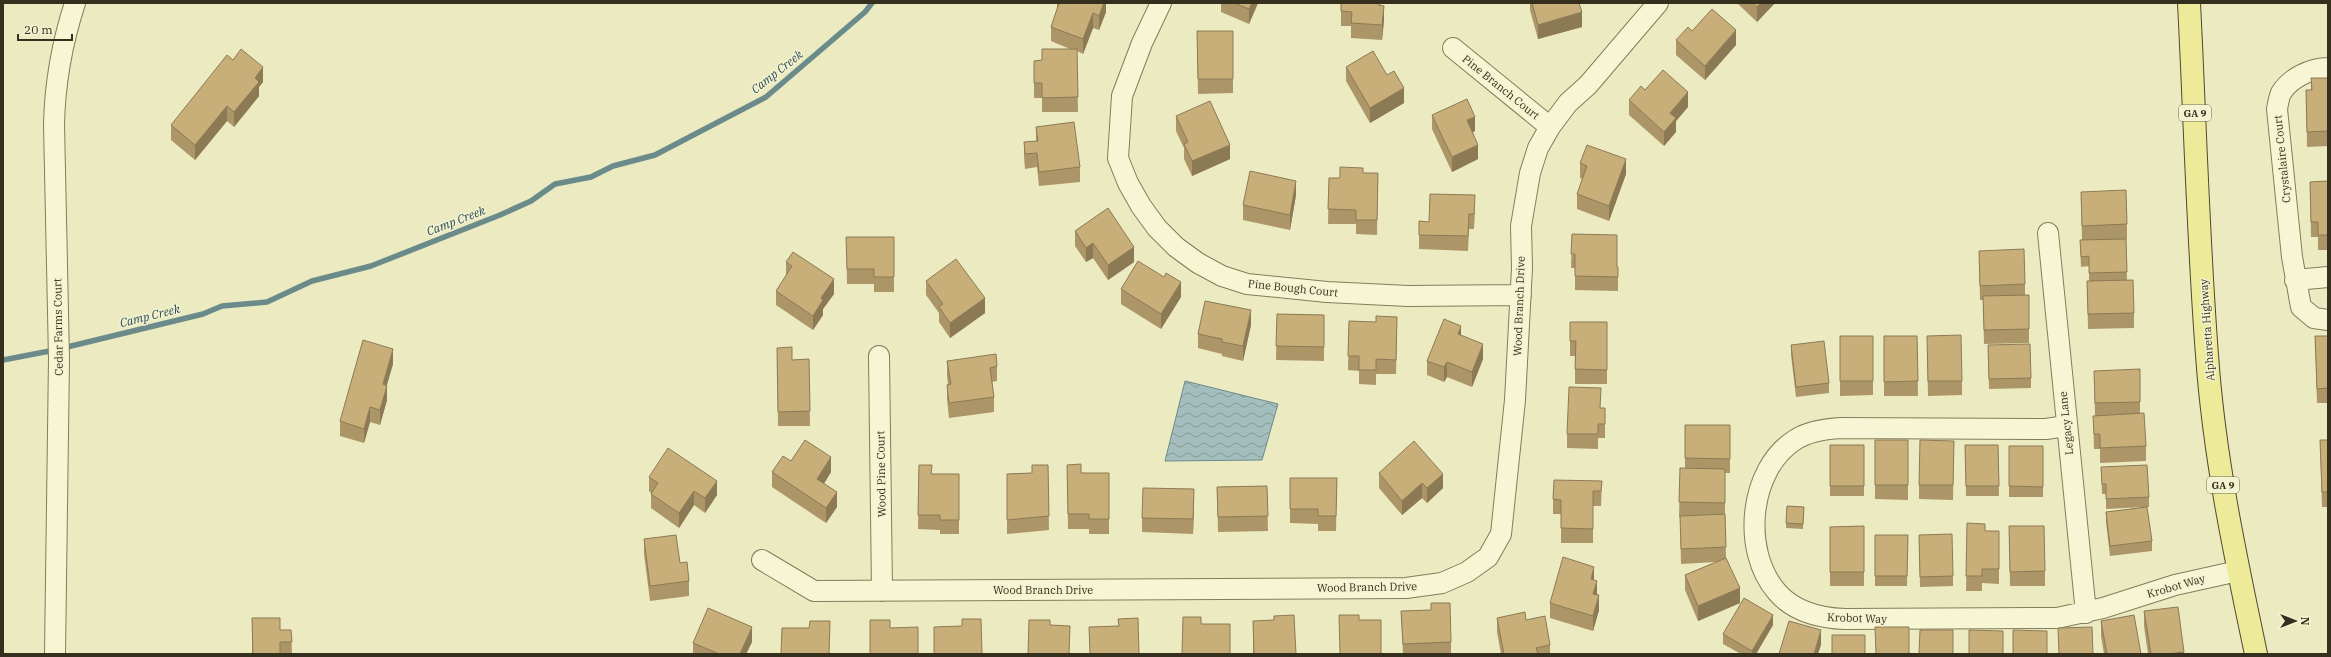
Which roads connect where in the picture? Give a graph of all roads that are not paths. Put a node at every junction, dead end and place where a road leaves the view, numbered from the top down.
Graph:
1 (75, 3) edge
2 (1161, 3) edge
3 (1658, 3) edge
4 (2189, 3) edge
5 (1453, 48) dead end
6 (2328, 68) edge
7 (1550, 127) junction
8 (2048, 233) dead end
9 (2328, 277) edge
10 (2295, 280) junction
11 (1521, 295) junction
12 (2328, 320) edge
13 (879, 356) dead end
14 (2066, 426) junction
15 (762, 560) dead end
16 (2238, 571) junction
17 (882, 591) junction
18 (2086, 613) junction
19 (55, 654) edge
20 (2256, 654) edge

1 - 19 street, Cedar Farms Court
2 - 11 street, Pine Bough Court
3 - 7 street, Wood Branch Drive
4 - 16 main road, Alpharetta Highway / GA 9
5 - 7 street, Pine Branch Court
6 - 10 street, Crystalaire Court
7 - 11 street, Wood Branch Drive
8 - 14 street, Legacy Lane
9 - 10 street
10 - 12 street, Crystalaire Court
11 - 17 street, Wood Branch Drive
13 - 17 street, Wood Pine Court
14 - 18 street, Legacy Lane
14 - 18 street, Krobot Way
15 - 17 street, Wood Branch Drive
16 - 18 street, Krobot Way
16 - 20 main road, Alpharetta Highway / GA 9

